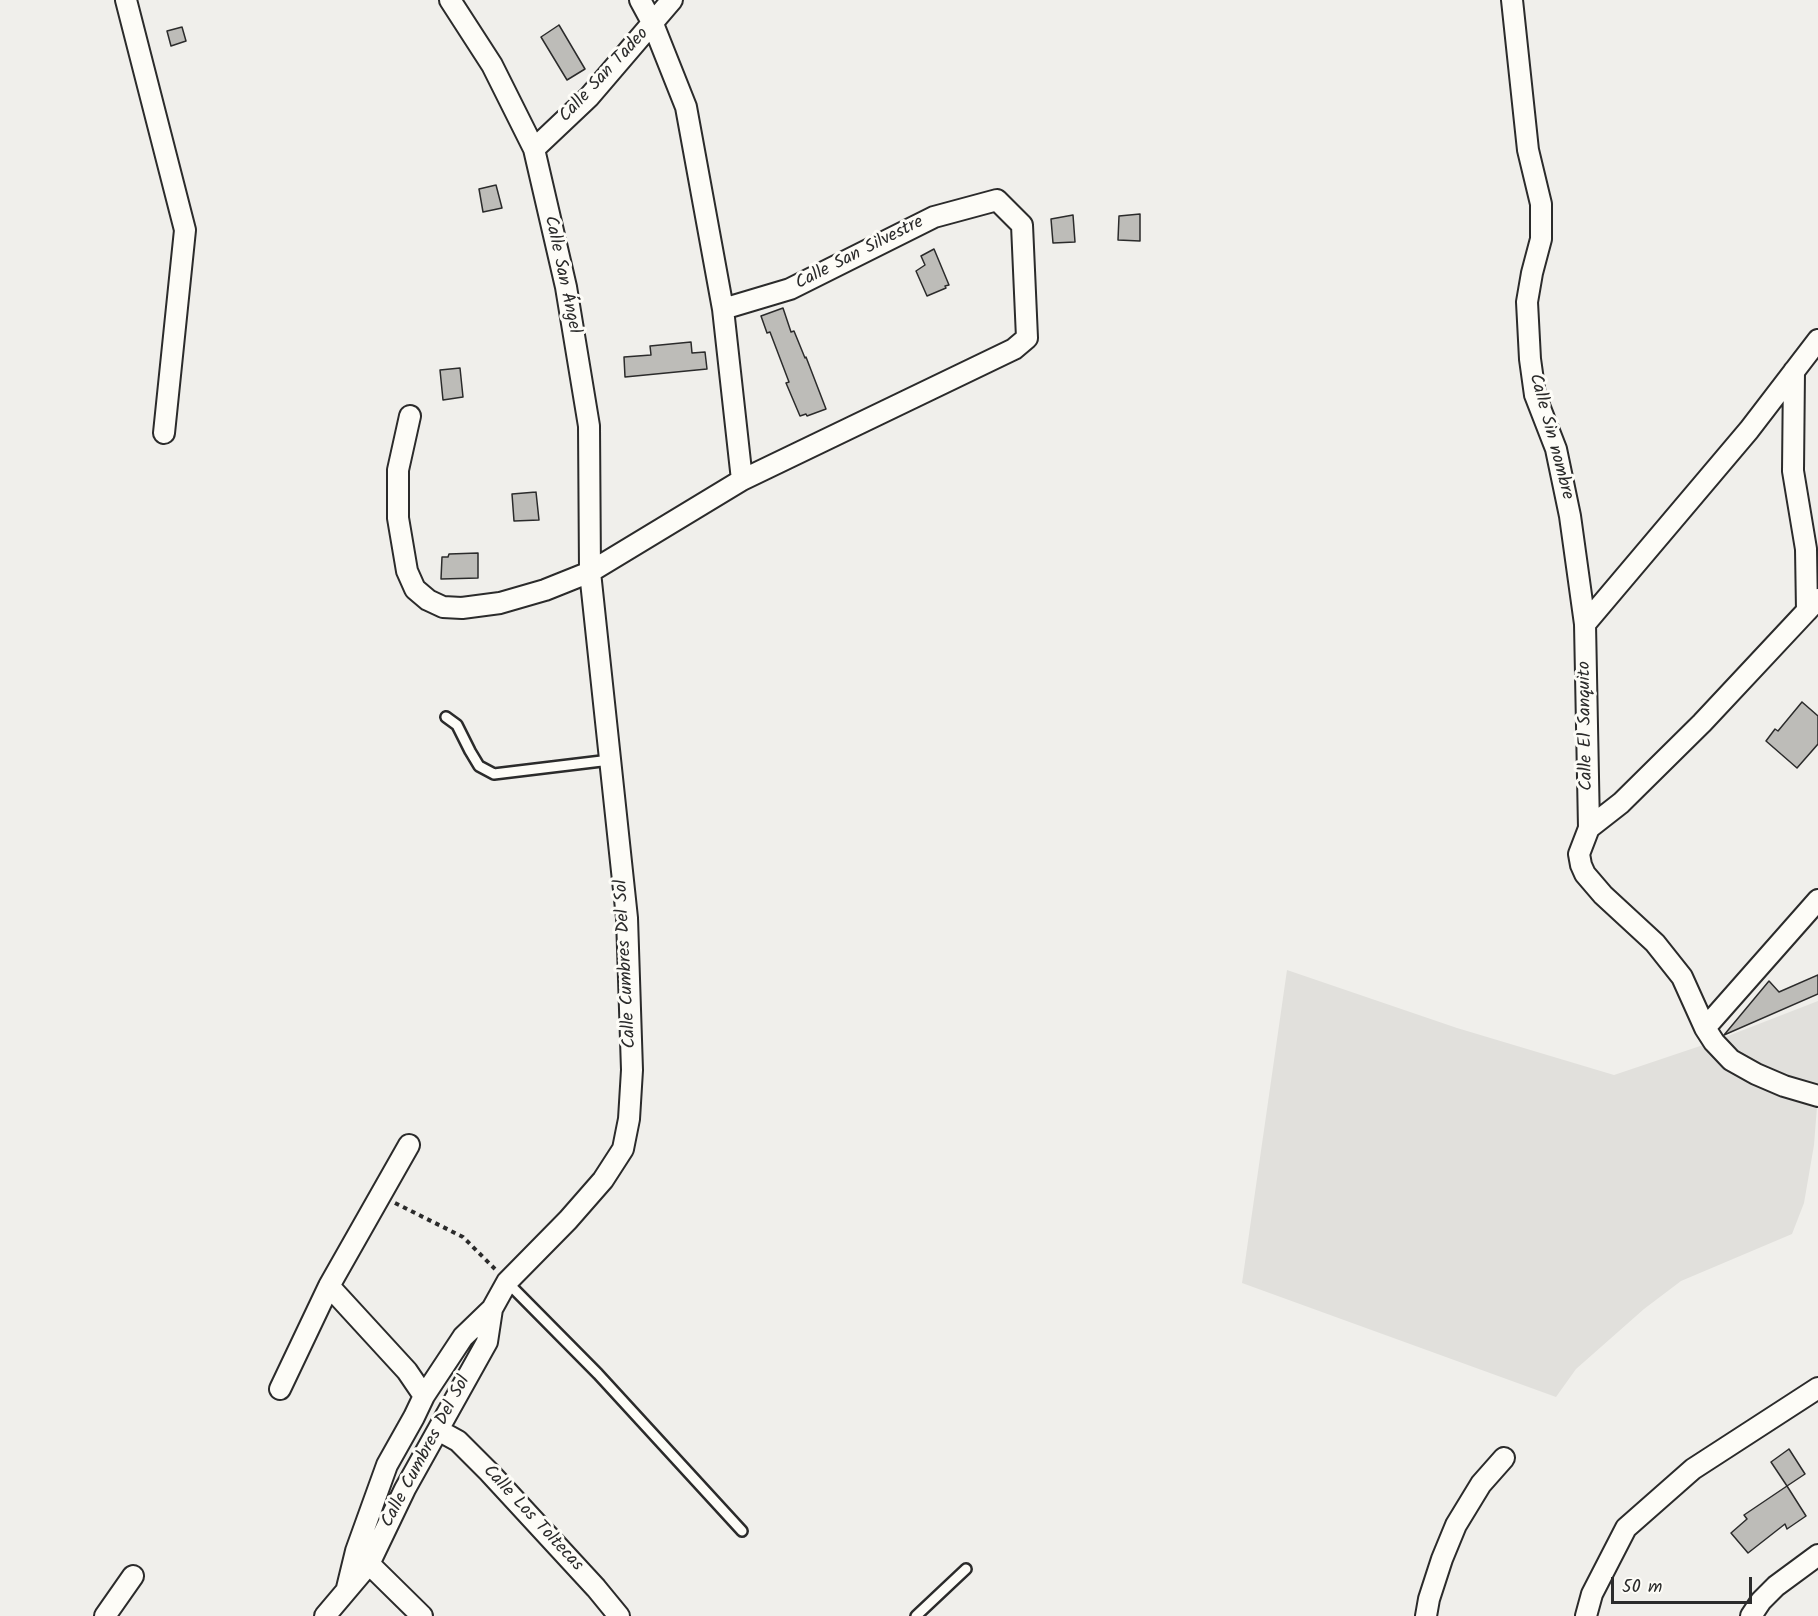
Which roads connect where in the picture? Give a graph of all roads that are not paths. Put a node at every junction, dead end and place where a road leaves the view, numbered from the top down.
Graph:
1 (126, 0) edge
2 (450, 0) edge
3 (640, 0) edge
4 (672, 0) edge
5 (1512, 0) edge
6 (652, 24) junction
7 (534, 149) junction
8 (723, 309) junction
9 (1818, 340) edge
10 (1794, 371) junction
11 (410, 416) dead end
12 (164, 433) dead end
13 (742, 480) junction
14 (590, 572) junction
15 (1812, 605) edge
16 (1585, 624) junction
17 (446, 717) dead end
18 (610, 760) junction
19 (1589, 828) junction
20 (1818, 900) edge
21 (1705, 1028) junction
22 (1818, 1096) edge
23 (409, 1145) dead end
24 (507, 1282) junction
25 (329, 1286) junction
26 (492, 1309) junction
27 (1818, 1388) edge
28 (280, 1389) dead end
29 (424, 1396) junction
30 (438, 1430) junction
31 (1504, 1458) dead end
32 (742, 1531) dead end
33 (1818, 1555) edge
34 (362, 1557) junction
35 (966, 1569) dead end
36 (133, 1576) dead end
37 (105, 1616) edge
38 (325, 1616) edge
39 (423, 1616) edge
40 (619, 1616) edge
41 (916, 1616) edge
42 (1426, 1616) edge
43 (1586, 1616) edge
44 (1751, 1616) edge

1 - 12 street
2 - 7 street, Calle San Ángel
3 - 6 street
4 - 6 street, Calle San Tadeo
5 - 16 street, Calle Sin nombre
6 - 7 street, Calle San Tadeo
6 - 8 street
7 - 14 street, Calle San Ángel
8 - 13 street
8 - 13 street, Calle San Silvestre
9 - 10 street
10 - 15 street
10 - 16 street
11 - 14 street
13 - 14 street
14 - 18 street, Calle Cumbres Del Sol
15 - 19 street
16 - 19 street, Calle El Sanquito
17 - 18 lane
18 - 24 street, Calle Cumbres Del Sol
19 - 21 street
20 - 21 street
21 - 22 street
23 - 25 street
24 - 26 street, Calle Cumbres Del Sol
24 - 32 lane
25 - 28 street
25 - 29 street
26 - 29 street, Calle Cumbres Del Sol
26 - 30 street, Calle Cumbres Del Sol
27 - 43 street
29 - 34 street, Calle Cumbres Del Sol
30 - 34 street, Calle Cumbres Del Sol
30 - 40 street, Calle Los Toltecas
31 - 42 street
33 - 44 street
34 - 38 street, Calle Cumbres Del Sol
34 - 39 street
35 - 41 lane
36 - 37 street

